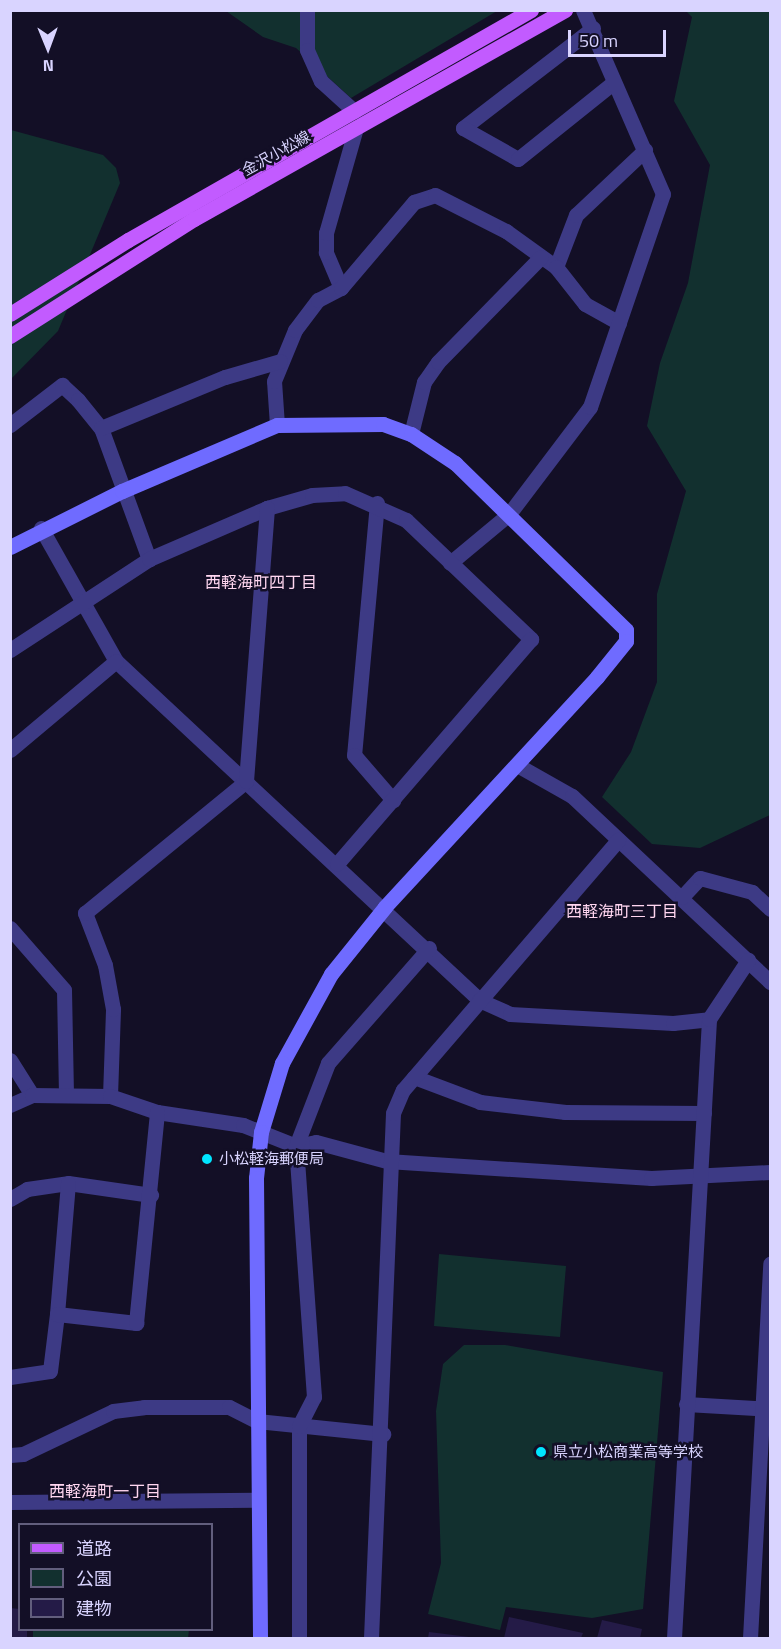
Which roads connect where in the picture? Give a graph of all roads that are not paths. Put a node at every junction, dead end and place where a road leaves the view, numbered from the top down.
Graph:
1 (307, 10) edge
2 (531, 10) edge
3 (565, 10) edge
4 (583, 10) edge
5 (593, 28) junction
6 (613, 83) junction
7 (354, 111) junction
8 (356, 128) junction
9 (645, 150) junction
10 (542, 257) junction
11 (556, 267) junction
12 (342, 288) junction
13 (10, 314) edge
14 (619, 323) junction
15 (10, 336) edge
16 (280, 361) junction
17 (10, 425) edge
18 (277, 425) junction
19 (101, 428) junction
20 (411, 434) junction
21 (122, 490) junction
22 (377, 503) junction
23 (267, 508) junction
24 (509, 514) junction
25 (41, 528) junction
26 (10, 547) edge
27 (149, 560) junction
28 (450, 563) junction
29 (81, 601) junction
30 (10, 650) edge
31 (116, 661) junction
32 (10, 750) edge
33 (517, 765) junction
34 (246, 781) junction
35 (393, 800) junction
36 (618, 840) junction
37 (338, 864) junction
38 (682, 897) junction
39 (385, 907) junction
40 (771, 909) edge
41 (10, 928) edge
42 (429, 948) junction
43 (748, 960) junction
44 (771, 982) edge
45 (479, 1000) junction
46 (709, 1019) junction
47 (10, 1060) edge
48 (414, 1077) junction
49 (66, 1093) junction
50 (32, 1095) junction
51 (110, 1096) junction
52 (10, 1105) edge
53 (157, 1112) junction
54 (704, 1113) junction
55 (261, 1132) junction
56 (296, 1146) junction
57 (387, 1161) junction
58 (771, 1172) edge
59 (700, 1178) junction
60 (68, 1183) junction
61 (151, 1195) junction
62 (10, 1199) edge
63 (771, 1264) edge
64 (57, 1314) junction
65 (10, 1377) edge
66 (686, 1404) junction
67 (767, 1409) edge
68 (257, 1421) junction
69 (298, 1426) junction
70 (382, 1434) junction
71 (10, 1455) edge
72 (256, 1500) junction
73 (10, 1502) edge
74 (260, 1638) edge
75 (299, 1638) edge
76 (371, 1638) edge
77 (674, 1638) edge
78 (750, 1638) edge

1 - 7 street
2 - 7 main road, 金沢小松線
3 - 8 main road, 金沢小松線
4 - 5 street
5 - 6 street
5 - 6 street
6 - 9 street
7 - 13 main road, 金沢小松線
8 - 12 street
8 - 15 main road, 金沢小松線
9 - 11 street
9 - 14 street
10 - 11 street
10 - 12 street
10 - 20 street
11 - 14 street
12 - 16 street
14 - 24 street
16 - 18 street
16 - 19 street
17 - 19 street
18 - 20 street
18 - 21 street
19 - 21 street
20 - 24 street
21 - 25 street
21 - 27 street
22 - 23 street
22 - 28 street
22 - 35 street
23 - 27 street
23 - 34 street
24 - 28 street
24 - 33 street
25 - 26 street
25 - 29 street
27 - 29 street
28 - 35 street
29 - 30 street
29 - 31 street
31 - 32 street
31 - 34 street
33 - 36 street
33 - 39 street
34 - 37 street
34 - 51 street
35 - 37 street
36 - 38 street
36 - 45 street
37 - 39 street
38 - 40 street
38 - 43 street
39 - 42 street
39 - 55 street
41 - 49 street
42 - 45 street
42 - 56 street
43 - 44 street
43 - 46 street
45 - 46 street
45 - 48 street
46 - 54 street
47 - 50 street
48 - 54 street
48 - 57 street
49 - 50 street
49 - 51 street
50 - 52 street
51 - 53 street
53 - 55 street
53 - 61 street
54 - 59 street
55 - 56 street
55 - 68 street
56 - 57 street
56 - 69 street
57 - 59 street
57 - 70 street
58 - 59 street
59 - 66 street
60 - 61 street
60 - 62 street
60 - 64 street
61 - 64 street
63 - 67 street
64 - 65 street
66 - 67 street
66 - 77 street
67 - 78 street
68 - 69 street
68 - 71 street
68 - 72 street
69 - 70 street
69 - 75 street
70 - 76 street
72 - 73 street
72 - 74 street

